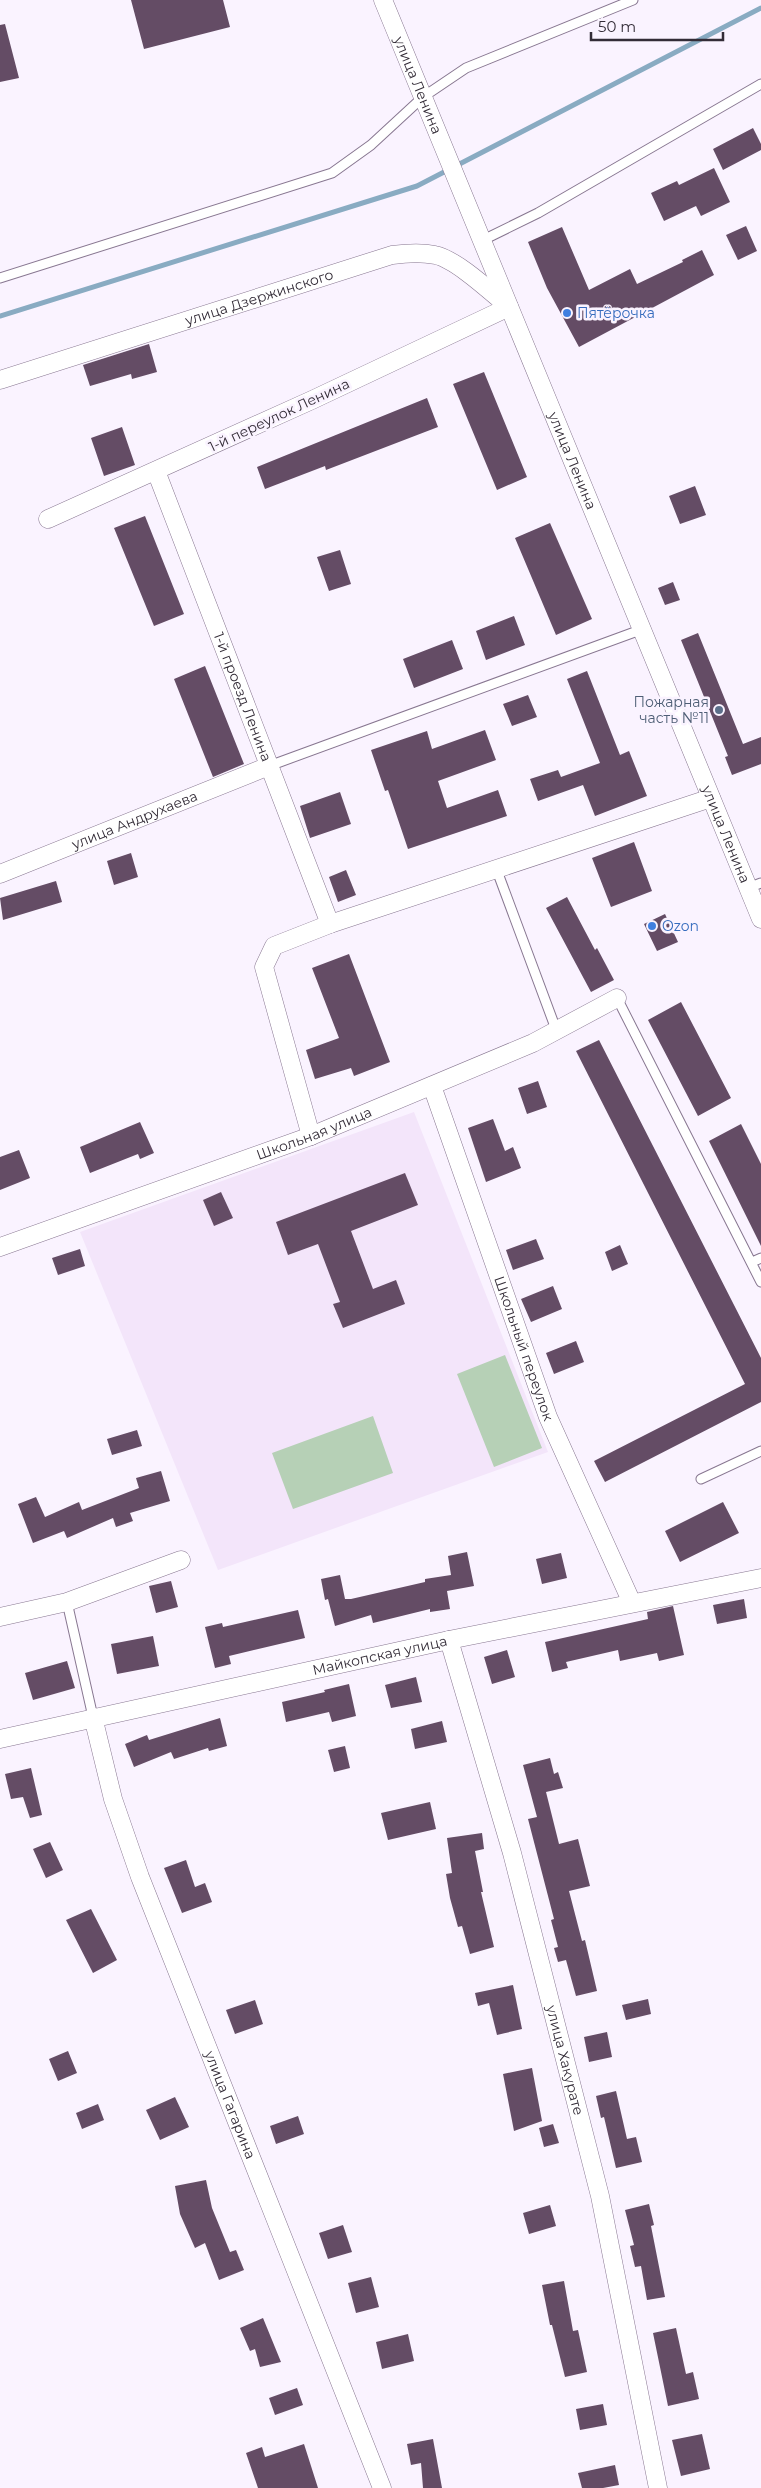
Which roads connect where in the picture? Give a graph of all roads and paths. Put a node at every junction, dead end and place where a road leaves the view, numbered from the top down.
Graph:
1 (384, 0) edge
2 (633, 0) edge
3 (761, 84) edge
4 (423, 97) junction
5 (481, 241) junction
6 (0, 278) edge
7 (509, 306) junction
8 (0, 380) edge
9 (156, 471) junction
10 (48, 519) dead end
11 (643, 629) junction
12 (269, 766) junction
13 (712, 798) junction
14 (496, 868) junction
15 (0, 874) edge
16 (754, 885) edge
17 (761, 919) edge
18 (330, 924) junction
19 (617, 998) joint
20 (557, 1032) junction
21 (432, 1086) junction
22 (311, 1136) junction
23 (0, 1247) edge
24 (761, 1258) edge
25 (752, 1262) junction
26 (761, 1282) edge
27 (761, 1451) edge
28 (701, 1479) dead end
29 (181, 1560) dead end
30 (761, 1578) edge
31 (67, 1602) junction
32 (632, 1603) junction
33 (0, 1617) edge
34 (449, 1640) junction
35 (94, 1717) junction
36 (0, 1739) edge
37 (382, 2488) edge
38 (658, 2488) edge

1 - 4 street, улица Ленина
2 - 4 lane
3 - 5 lane
4 - 5 street, улица Ленина
4 - 6 lane
5 - 7 street, улица Ленина
7 - 8 street, улица Дзержинского
7 - 9 street, 1-й переулок Ленина
7 - 11 street, улица Ленина
9 - 10 street, 1-й переулок Ленина
9 - 12 street, 1-й проезд Ленина
11 - 12 lane
11 - 13 street, улица Ленина
12 - 15 street, улица Андрухаева
12 - 18 street, 1-й проезд Ленина
13 - 14 street
13 - 16 street, улица Ленина
14 - 18 street
14 - 20 lane
16 - 17 street, улица Ленина
18 - 22 street
19 - 20 street, Школьная улица
19 - 25 lane
20 - 21 street, Школьная улица
21 - 22 street, Школьная улица
21 - 32 street, Школьный переулок
22 - 23 street, Школьная улица
24 - 25 lane
25 - 26 lane
27 - 28 lane
29 - 31 street
30 - 32 street, Майкопская улица
31 - 33 street
31 - 35 lane
32 - 34 street, Майкопская улица
34 - 35 street, Майкопская улица
34 - 38 street, улица Хакурате
35 - 36 street, Майкопская улица
35 - 37 street, улица Гагарина

